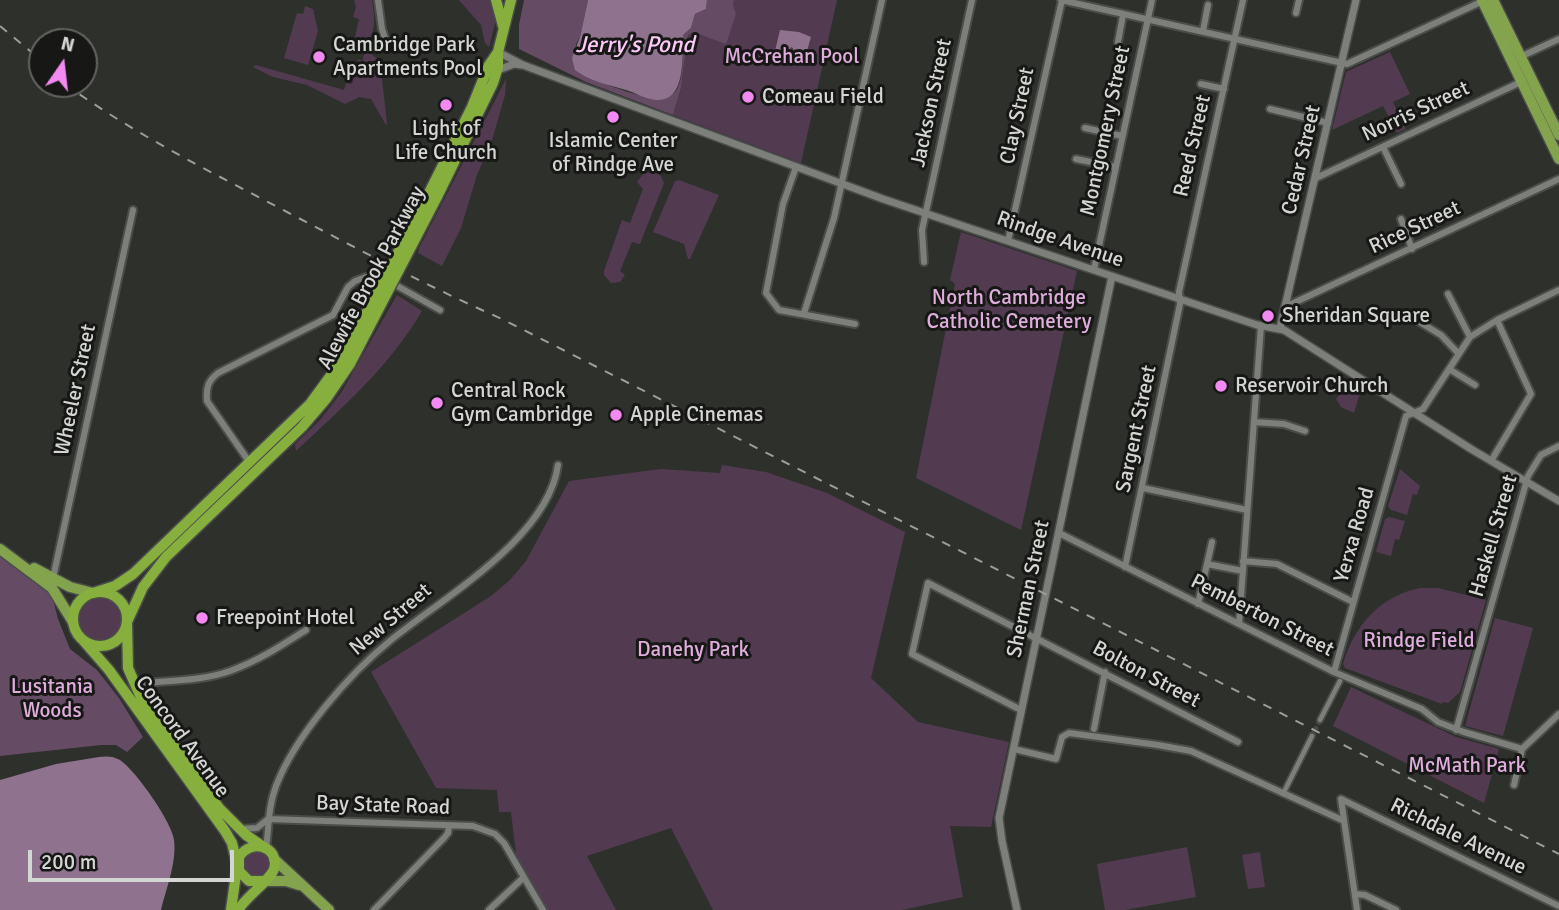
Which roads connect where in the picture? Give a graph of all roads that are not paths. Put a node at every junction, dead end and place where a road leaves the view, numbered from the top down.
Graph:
1 (378, 0) edge
2 (496, 0) edge
3 (511, 0) edge
4 (882, 0) edge
5 (972, 0) edge
6 (1062, 0) edge
7 (1152, 0) edge
8 (1243, 0) edge
9 (1299, 0) edge
10 (1356, 0) edge
11 (1486, 0) edge
12 (1208, 5) dead end
13 (1296, 13) dead end
14 (1123, 15) junction
15 (1148, 20) junction
16 (504, 30) junction
17 (1203, 31) junction
18 (1235, 38) junction
19 (1559, 38) edge
20 (1118, 42) dead end
21 (387, 44) dead end
22 (498, 52) junction
23 (1520, 57) junction
24 (1342, 62) junction
25 (523, 65) junction
26 (498, 70) junction
27 (1526, 80) junction
28 (1201, 84) dead end
29 (1224, 89) junction
30 (1270, 109) dead end
31 (1328, 123) junction
32 (1085, 128) dead end
33 (1558, 128) edge
34 (1122, 136) junction
35 (1383, 148) junction
36 (1076, 159) dead end
37 (1559, 159) edge
38 (796, 167) junction
39 (1115, 167) junction
40 (1316, 178) junction
41 (1559, 179) edge
42 (841, 184) junction
43 (1401, 184) dead end
44 (433, 195) junction
45 (133, 210) dead end
46 (926, 214) junction
47 (1401, 219) dead end
48 (1008, 240) junction
49 (1412, 249) junction
50 (924, 262) dead end
51 (1094, 269) junction
52 (1112, 276) junction
53 (384, 289) junction
54 (1559, 290) edge
55 (1448, 294) dead end
56 (1179, 299) junction
57 (1285, 307) junction
58 (440, 310) dead end
59 (804, 313) junction
60 (1413, 318) dead end
61 (1497, 320) junction
62 (855, 324) dead end
63 (1261, 326) junction
64 (1280, 328) junction
65 (1470, 338) junction
66 (1458, 353) junction
67 (1449, 369) junction
68 (1475, 385) dead end
69 (1415, 413) junction
70 (1254, 422) junction
71 (1305, 431) dead end
72 (1559, 446) edge
73 (1491, 461) junction
74 (250, 463) junction
75 (558, 466) dead end
76 (1526, 483) junction
77 (1143, 488) junction
78 (1559, 501) edge
79 (1247, 510) junction
80 (1059, 533) junction
81 (1212, 542) dead end
82 (0, 549) edge
83 (1243, 561) junction
84 (23, 564) junction
85 (1207, 564) junction
86 (1125, 567) junction
87 (1243, 571) junction
88 (54, 578) junction
89 (95, 592) junction
90 (1353, 602) junction
91 (1198, 604) junction
92 (73, 622) junction
93 (127, 623) junction
94 (1238, 624) junction
95 (306, 630) dead end
96 (82, 639) junction
97 (1037, 639) junction
98 (1105, 672) junction
99 (1334, 672) junction
100 (1340, 681) dead end
101 (133, 684) junction
102 (1021, 710) junction
103 (1559, 714) edge
104 (1320, 720) tunnel mouth
105 (1094, 729) dead end
106 (1456, 730) junction
107 (1312, 736) tunnel mouth
108 (1238, 741) dead end
109 (1522, 749) junction
110 (1013, 750) junction
111 (1514, 785) dead end
112 (1283, 794) junction
113 (268, 819) junction
114 (1342, 820) junction
115 (449, 825) junction
116 (239, 829) junction
117 (266, 848) junction
118 (274, 859) junction
119 (237, 865) junction
120 (523, 878) junction
121 (264, 881) junction
122 (306, 888) junction
123 (1355, 894) junction
124 (1559, 906) edge
125 (231, 910) edge
126 (238, 910) edge
127 (329, 910) edge
128 (374, 910) edge
129 (489, 910) edge
130 (543, 910) edge
131 (1017, 910) edge
132 (1357, 910) edge
133 (1396, 910) edge

1 - 21 street
2 - 16 highway
3 - 16 highway, Alewife Brook Parkway
4 - 42 street
5 - 46 street, Jackson Street
6 - 14 street
6 - 48 street, Clay Street
7 - 15 street, Montgomery Street
8 - 18 street, Reed Street
9 - 13 street
10 - 24 street, Cedar Street
11 - 23 main road
11 - 24 street
11 - 27 main road
12 - 17 street
14 - 15 street
14 - 20 street
15 - 17 street
15 - 34 street, Montgomery Street
16 - 22 highway, Alewife Brook Parkway
17 - 18 street
18 - 24 street
18 - 29 street, Reed Street
19 - 23 street
22 - 25 street, Rindge Avenue
22 - 26 highway, Alewife Brook Parkway
22 - 44 highway, Alewife Brook Parkway
23 - 27 main road
24 - 31 street, Cedar Street
25 - 26 street
25 - 38 street, Rindge Avenue
26 - 44 highway, Alewife Brook Parkway
27 - 33 main road
27 - 35 street, Norris Street
27 - 37 main road
28 - 29 street
29 - 56 street, Reed Street
30 - 31 street
31 - 40 street, Cedar Street
32 - 34 street
34 - 39 street, Montgomery Street
35 - 40 street, Norris Street
35 - 43 street
36 - 39 street
38 - 42 street, Rindge Avenue
38 - 59 street
39 - 51 street, Montgomery Street
40 - 57 street, Cedar Street
41 - 49 street, Rice Street
42 - 46 street, Rindge Avenue
42 - 59 street
44 - 53 highway, Alewife Brook Parkway, bridge
45 - 88 street, Wheeler Street
46 - 48 street, Rindge Avenue
46 - 50 street, Jackson Street
47 - 49 street
48 - 51 street, Rindge Avenue
49 - 57 street, Rice Street
51 - 52 street, Rindge Avenue
52 - 56 street, Rindge Avenue
52 - 80 street, Sherman Street
53 - 74 highway, Alewife Brook Parkway
53 - 93 highway, Alewife Brook Parkway
54 - 61 street
55 - 65 street
56 - 63 street, Rindge Avenue
56 - 77 street, Sargent Street
57 - 64 street, Cedar Street
58 - 74 street
59 - 62 street
60 - 66 street
61 - 65 street
61 - 73 street
63 - 64 street, Rindge Avenue
63 - 70 street
64 - 69 street, Rindge Avenue
65 - 66 street
66 - 67 street
67 - 68 street
67 - 69 street
69 - 73 street, Rindge Avenue
69 - 90 street, Yerxa Road
70 - 71 street
70 - 79 street
72 - 76 street, Haskell Street
73 - 76 street, Rindge Avenue
74 - 89 highway, Alewife Brook Parkway
75 - 113 street, New Street
76 - 78 street, Rindge Avenue
76 - 106 street, Haskell Street
77 - 79 street
77 - 86 street, Sargent Street
79 - 83 street
80 - 86 street, Pemberton Street
80 - 97 street, Sherman Street
81 - 85 street
82 - 84 main road
83 - 87 street
83 - 90 street
84 - 88 main road
84 - 92 main road
85 - 87 street
85 - 91 street
86 - 91 street, Pemberton Street
87 - 94 street
88 - 89 main road
89 - 92 highway
89 - 93 highway
90 - 99 street, Yerxa Road
91 - 94 street, Pemberton Street
92 - 96 highway
93 - 96 highway
93 - 101 highway, Concord Avenue
94 - 99 street, Pemberton Street
95 - 101 street
96 - 119 highway, Concord Avenue
97 - 98 street, Bolton Street
97 - 102 street, Sherman Street
97 - 102 street, Bolton Street
98 - 105 street
98 - 108 street, Bolton Street
99 - 106 street, Pemberton Street
100 - 104 street
101 - 116 highway, Concord Avenue
102 - 110 street, Sherman Street
103 - 109 street
106 - 109 street, Pemberton Street
107 - 112 street
109 - 111 street
110 - 112 street
110 - 131 street, Sherman Street
112 - 114 street
113 - 115 street, Bay State Road
113 - 116 street
113 - 117 street, New Street
114 - 123 street
114 - 124 street, Richdale Avenue
115 - 120 street, Bay State Road
115 - 128 street
116 - 117 highway, Concord Avenue
117 - 118 highway
117 - 119 highway
118 - 121 highway
118 - 122 main road
119 - 121 highway
119 - 125 highway
120 - 129 street
120 - 130 street
121 - 122 main road
121 - 126 highway
122 - 127 main road
123 - 132 street
123 - 133 street

